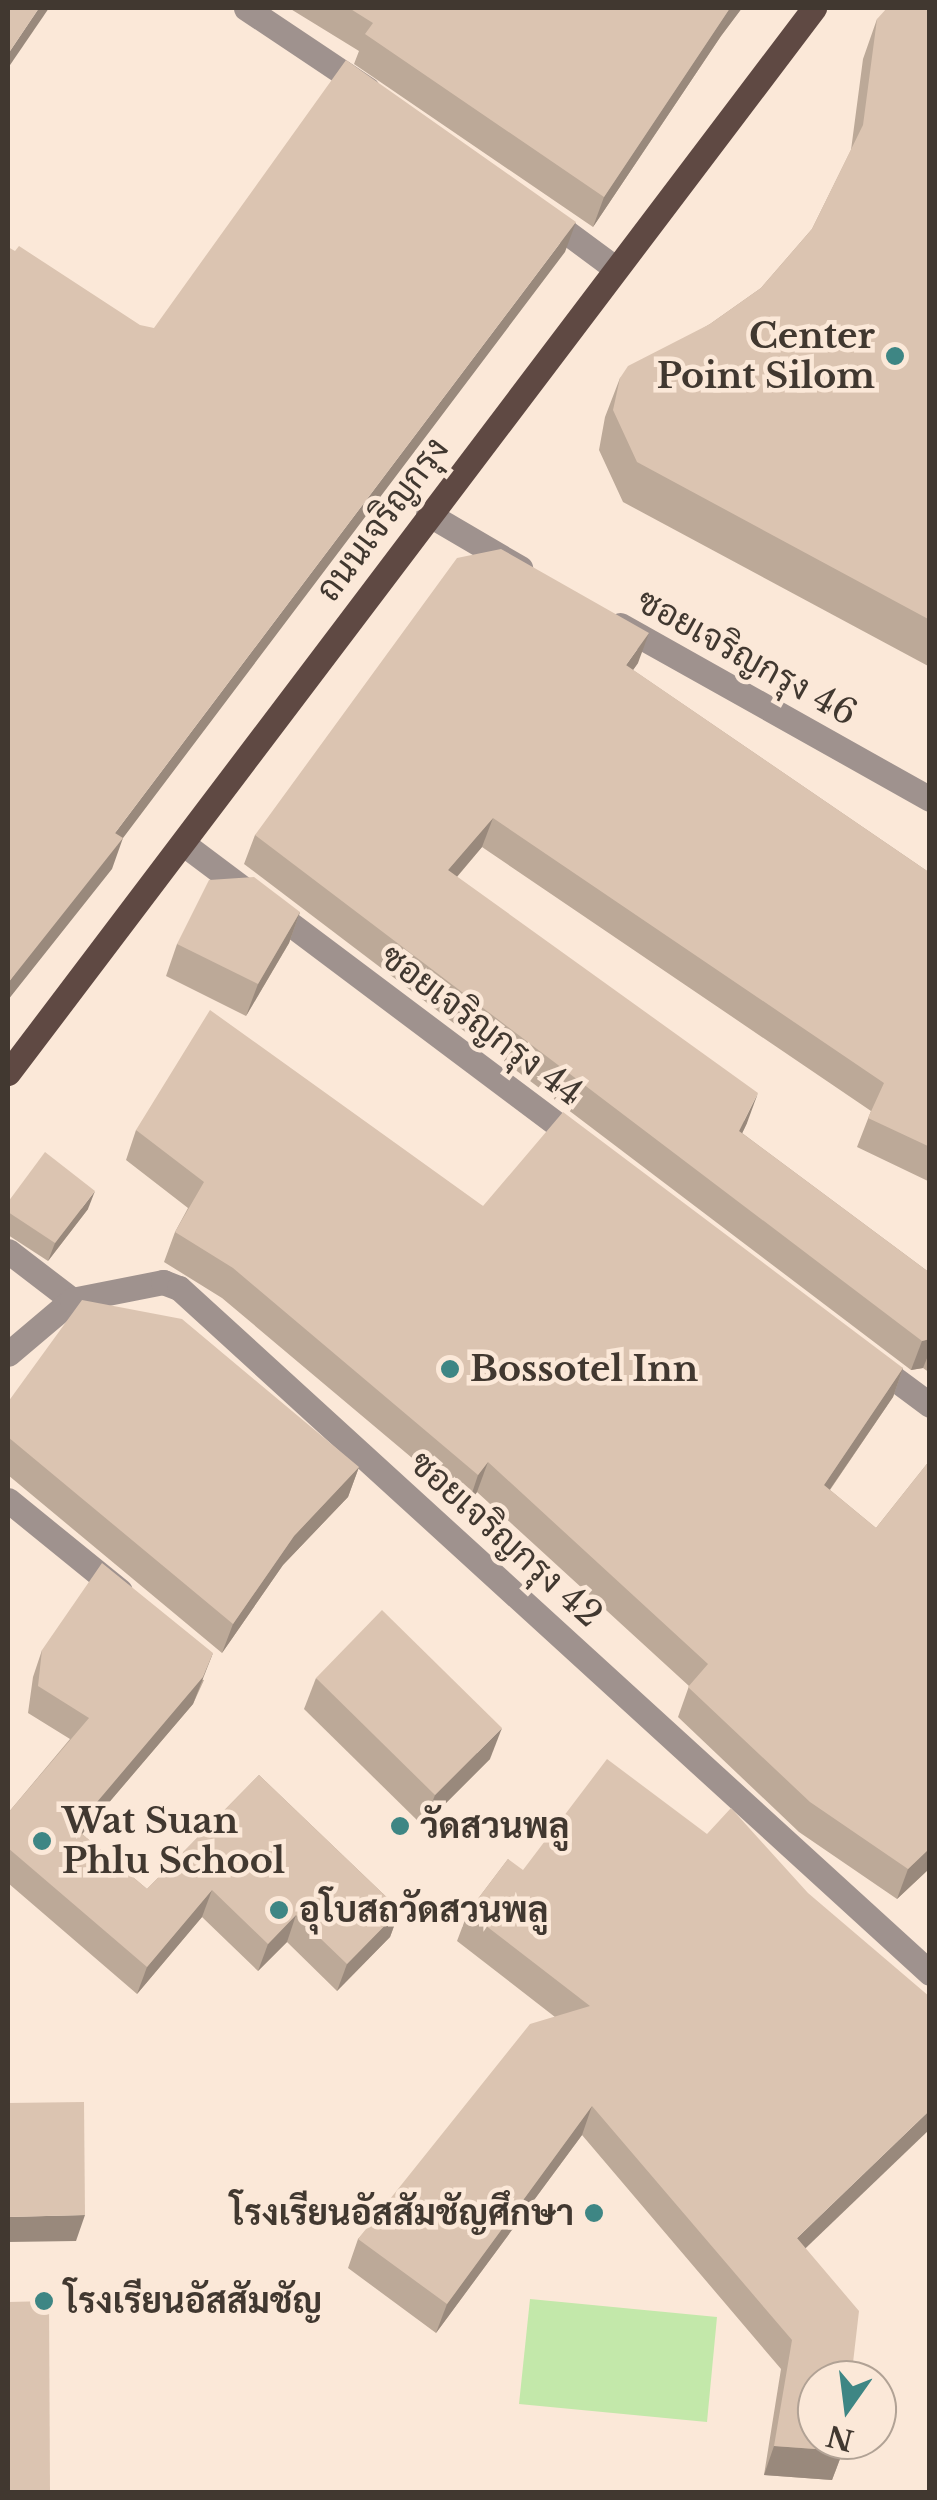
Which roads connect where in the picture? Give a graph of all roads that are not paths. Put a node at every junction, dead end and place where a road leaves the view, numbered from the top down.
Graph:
1 (246, 8) edge
2 (814, 8) edge
3 (394, 109) edge
4 (521, 199) edge
5 (615, 268) junction
6 (428, 514) junction
7 (544, 582) edge
8 (594, 611) edge
9 (930, 798) edge
10 (185, 845) junction
11 (8, 1073) edge
12 (601, 1158) edge
13 (8, 1250) edge
14 (72, 1300) junction
15 (851, 1346) edge
16 (8, 1354) edge
17 (930, 1405) edge
18 (8, 1500) edge
19 (142, 1608) edge
20 (930, 1974) edge

1 - 3 street
2 - 5 main road, ถนนเจริญกรุง
4 - 5 street
5 - 6 main road, ถนนเจริญกรุง
6 - 7 street
6 - 10 main road, ถนนเจริญกรุง
8 - 9 street, ซอยเจริญกรุง 46
10 - 11 main road, ถนนเจริญกรุง
10 - 12 street, ซอยเจริญกรุง 44
13 - 14 street
14 - 16 street, ซอยเจริญกรุง 42
14 - 20 street, ซอยเจริญกรุง 42
15 - 17 street
18 - 19 street

